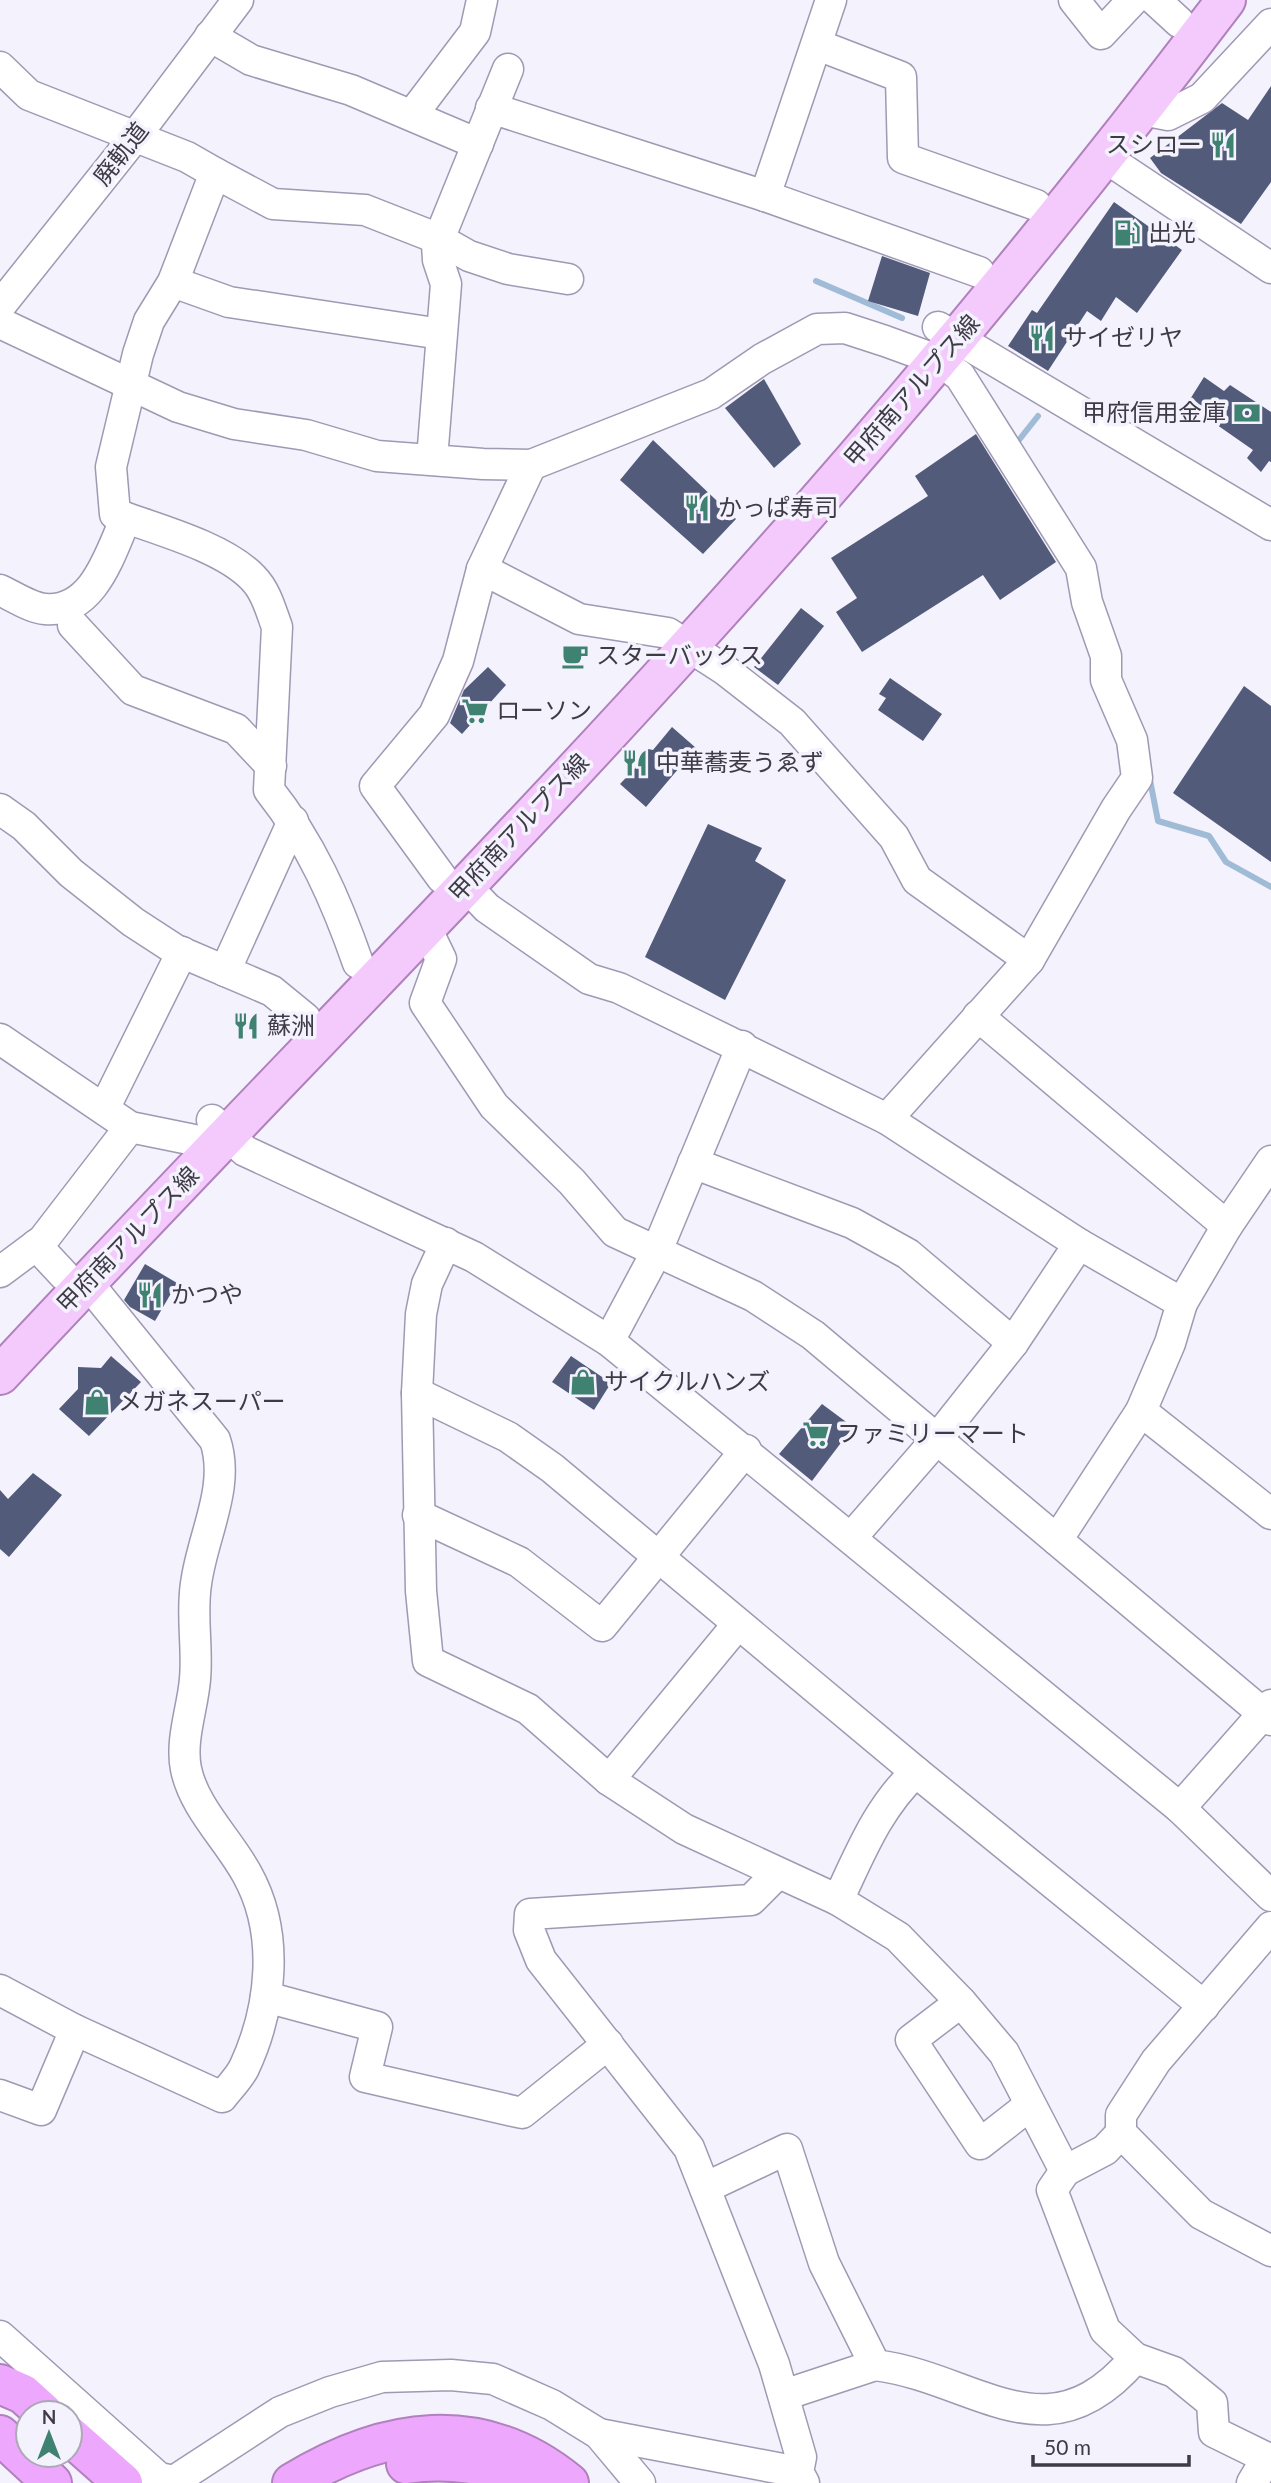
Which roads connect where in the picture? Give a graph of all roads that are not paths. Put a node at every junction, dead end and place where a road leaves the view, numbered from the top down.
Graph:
1 (238, 0) edge
2 (482, 0) edge
3 (831, 0) edge
4 (1074, 0) edge
5 (1133, 0) edge
6 (1226, 0) edge
7 (1176, 7) edge
8 (1271, 24) edge
9 (210, 36) junction
10 (818, 45) junction
11 (0, 67) edge
12 (508, 69) dead end
13 (491, 108) junction
14 (1142, 110) junction
15 (412, 116) junction
16 (134, 138) junction
17 (478, 144) junction
18 (1106, 158) junction
19 (215, 173) junction
20 (765, 196) junction
21 (1036, 205) junction
22 (439, 239) junction
23 (1271, 268) edge
24 (979, 272) junction
25 (568, 279) dead end
26 (173, 282) junction
27 (0, 306) edge
28 (0, 323) edge
29 (441, 334) junction
30 (938, 345) junction
31 (130, 385) junction
32 (432, 459) junction
33 (531, 465) junction
34 (126, 518) junction
35 (1270, 523) edge
36 (482, 569) junction
37 (0, 590) edge
38 (73, 625) dead end
39 (678, 640) junction
40 (271, 766) junction
41 (0, 809) edge
42 (293, 821) junction
43 (454, 882) junction
44 (426, 928) junction
45 (182, 952) junction
46 (1029, 960) junction
47 (358, 963) junction
48 (225, 971) junction
49 (978, 1016) junction
50 (305, 1018) junction
51 (0, 1039) edge
52 (742, 1046) junction
53 (104, 1109) junction
54 (887, 1119) junction
55 (130, 1127) junction
56 (212, 1132) junction
57 (1271, 1161) edge
58 (693, 1163) junction
59 (1227, 1226) junction
60 (446, 1243) junction
61 (1079, 1244) junction
62 (36, 1245) junction
63 (656, 1253) junction
64 (0, 1272) edge
65 (75, 1279) junction
66 (1182, 1303) junction
67 (0, 1340) edge
68 (609, 1341) junction
69 (1013, 1343) junction
70 (0, 1376) edge
71 (417, 1393) junction
72 (1141, 1411) junction
73 (937, 1439) junction
74 (746, 1450) junction
75 (1271, 1514) edge
76 (418, 1515) junction
77 (851, 1538) junction
78 (1057, 1540) junction
79 (657, 1558) junction
80 (738, 1624) junction
81 (1269, 1713) edge
82 (916, 1772) junction
83 (609, 1780) junction
84 (1180, 1808) junction
85 (777, 1874) junction
86 (1271, 1896) edge
87 (838, 1900) junction
88 (1271, 1927) edge
89 (0, 1990) edge
90 (266, 1997) junction
91 (961, 2001) junction
92 (1203, 2006) junction
93 (75, 2030) junction
94 (608, 2045) junction
95 (0, 2095) edge
96 (1030, 2105) junction
97 (1121, 2133) junction
98 (1065, 2171) junction
99 (705, 2188) junction
100 (1271, 2251) edge
101 (0, 2336) edge
102 (1135, 2358) junction
103 (875, 2365) junction
104 (0, 2384) edge
105 (0, 2390) edge
106 (784, 2395) junction
107 (29, 2399) edge
108 (14, 2404) edge
109 (599, 2434) junction
110 (0, 2435) edge
111 (84, 2448) edge
112 (0, 2454) edge
113 (1263, 2467) edge
114 (84, 2469) edge
115 (801, 2478) edge
116 (25, 2483) edge
117 (52, 2483) edge
118 (99, 2483) edge
119 (123, 2483) edge
120 (292, 2483) edge
121 (338, 2483) edge
122 (529, 2483) edge
123 (569, 2483) edge
124 (640, 2483) edge

1 - 9 street, 廃軌道
2 - 15 street
3 - 10 street
4 - 5 street
6 - 14 main road, 甲府南アルプス線
7 - 21 main road, 甲府南アルプス線
8 - 14 street
9 - 15 street
9 - 16 street, 廃軌道
10 - 20 street
10 - 21 street
11 - 16 street
12 - 13 street
13 - 17 street
13 - 20 street
14 - 18 main road, 甲府南アルプス線
15 - 17 street
16 - 19 street
16 - 27 street, 廃軌道
17 - 22 street
18 - 23 street
18 - 30 main road, 甲府南アルプス線
19 - 22 street
19 - 26 street
20 - 24 street
21 - 24 main road, 甲府南アルプス線
22 - 25 street
22 - 29 street
24 - 30 main road, 甲府南アルプス線
26 - 29 street
26 - 31 street
28 - 31 street
29 - 32 street
30 - 33 street
30 - 35 street
30 - 39 main road, 甲府南アルプス線
30 - 46 street
31 - 32 street
31 - 34 street
32 - 33 street
33 - 36 street
34 - 37 street
34 - 40 street
36 - 39 street
36 - 43 street
38 - 40 street
39 - 43 main road, 甲府南アルプス線
39 - 46 street
40 - 42 street
41 - 45 street
42 - 47 street
42 - 48 street
43 - 44 main road, 甲府南アルプス線
43 - 47 main road, 甲府南アルプス線
43 - 52 street
44 - 56 main road, 甲府南アルプス線
44 - 63 street
45 - 48 street
45 - 53 street
46 - 49 street
47 - 50 main road, 甲府南アルプス線
48 - 50 street
49 - 54 street
49 - 59 street
50 - 56 main road, 甲府南アルプス線
51 - 53 street
52 - 54 street
52 - 58 street
53 - 55 street
54 - 61 street
55 - 56 street
55 - 62 street
56 - 60 street
56 - 65 main road, 甲府南アルプス線
57 - 59 street
58 - 63 street
58 - 69 street
59 - 66 street
60 - 68 street
60 - 71 street
61 - 66 street
61 - 69 street
62 - 64 street
62 - 65 street
63 - 68 street
63 - 73 street
65 - 67 main road, 甲府南アルプス線
65 - 70 main road, 甲府南アルプス線
65 - 90 street
66 - 72 street
68 - 74 street
69 - 73 street
71 - 76 street
71 - 79 street
72 - 75 street
72 - 78 street
73 - 77 street
73 - 78 street
74 - 77 street
74 - 79 street
76 - 79 street
76 - 83 street
77 - 84 street
78 - 81 street
79 - 80 street
80 - 82 street
80 - 83 street
81 - 84 street
82 - 87 street
82 - 92 street
83 - 85 street
84 - 86 street
85 - 87 street
85 - 94 street
87 - 91 street
88 - 92 street
89 - 93 street
90 - 93 street
90 - 94 street
91 - 96 street
91 - 96 street
92 - 97 street
93 - 95 street
94 - 99 street
96 - 98 street
97 - 98 street
97 - 100 street
98 - 102 street
99 - 103 street
99 - 106 street
101 - 109 street
102 - 103 street
102 - 113 street
103 - 106 street
104 - 107 highway
105 - 108 highway
106 - 115 street
109 - 115 street
109 - 124 street
110 - 117 highway
111 - 119 highway
112 - 116 highway
114 - 118 highway
120 - 123 highway
121 - 122 highway

